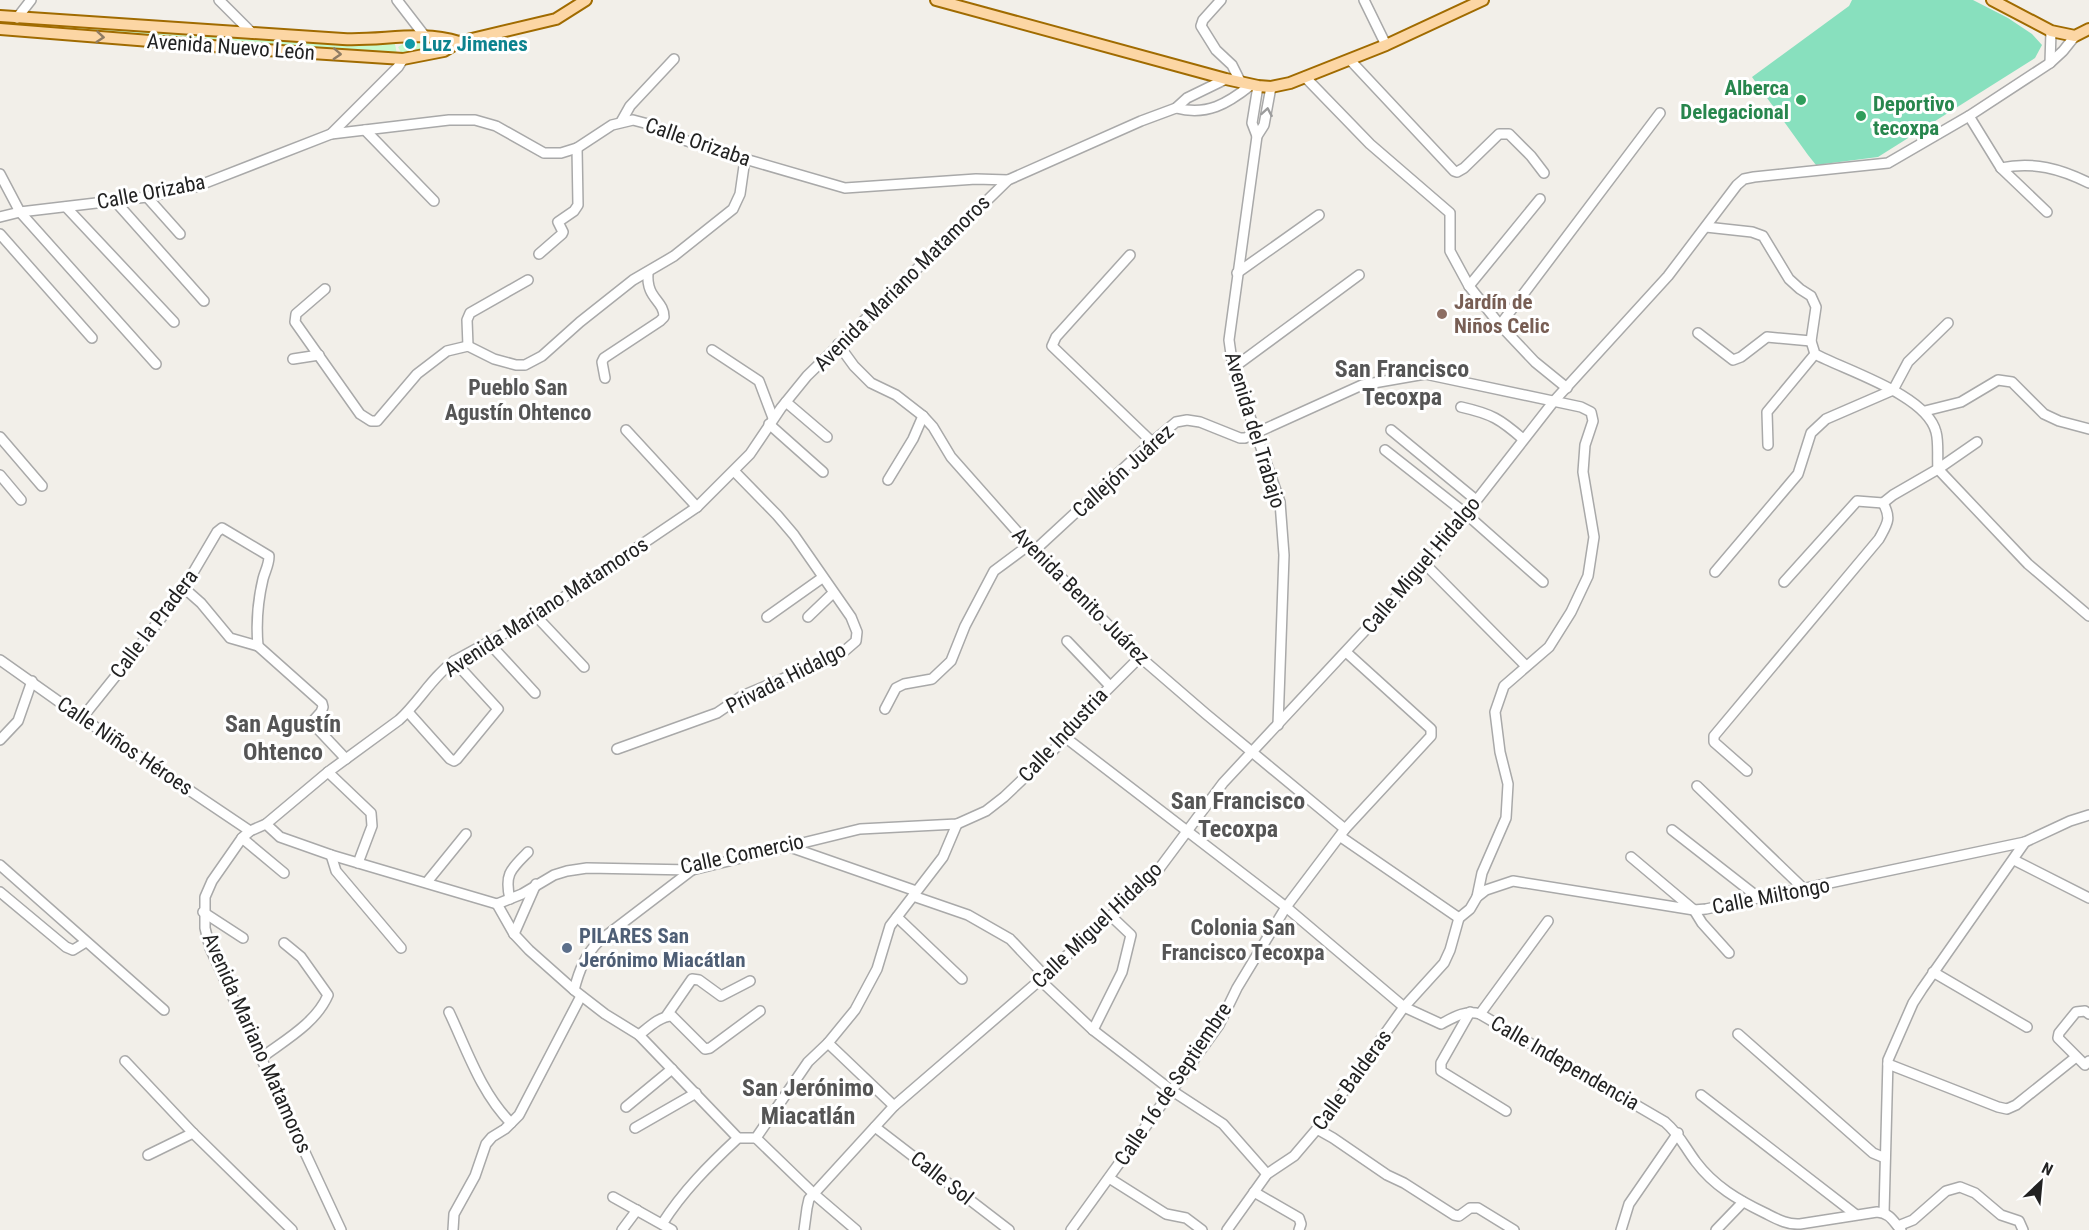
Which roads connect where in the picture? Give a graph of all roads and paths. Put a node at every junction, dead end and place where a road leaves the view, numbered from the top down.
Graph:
1 (32, 0) edge
2 (219, 0) edge
3 (397, 0) edge
4 (586, 0) edge
5 (936, 0) edge
6 (1221, 0) edge
7 (1364, 0) edge
8 (1483, 0) edge
9 (1992, 0) edge
10 (0, 16) edge
11 (17, 18) junction
12 (61, 20) junction
13 (0, 29) edge
14 (2089, 29) edge
15 (205, 30) junction
16 (2051, 31) junction
17 (252, 33) junction
18 (60, 34) junction
19 (424, 35) junction
20 (403, 36) junction
21 (2075, 36) junction
22 (459, 42) junction
23 (204, 44) junction
24 (1386, 45) junction
25 (426, 55) junction
26 (403, 58) junction
27 (674, 59) dead end
28 (1350, 60) junction
29 (2050, 63) junction
30 (1305, 77) junction
31 (1226, 79) junction
32 (1250, 85) junction
33 (1271, 87) junction
34 (1176, 108) junction
35 (1660, 113) dead end
36 (1969, 116) junction
37 (621, 122) junction
38 (364, 130) junction
39 (330, 134) junction
40 (1257, 136) junction
41 (577, 148) junction
42 (745, 159) junction
43 (2001, 168) junction
44 (1544, 173) dead end
45 (0, 174) edge
46 (1008, 180) junction
47 (2089, 183) edge
48 (147, 197) junction
49 (1540, 199) dead end
50 (115, 201) junction
51 (434, 201) dead end
52 (66, 207) junction
53 (20, 212) junction
54 (2047, 212) dead end
55 (1319, 215) dead end
56 (0, 217) edge
57 (1706, 227) junction
58 (0, 234) edge
59 (180, 234) dead end
60 (539, 254) dead end
61 (1130, 255) dead end
62 (648, 273) junction
63 (1237, 273) junction
64 (1359, 276) dead end
65 (528, 279) dead end
66 (1469, 286) junction
67 (325, 289) dead end
68 (204, 301) dead end
69 (174, 322) dead end
70 (1948, 323) dead end
71 (1500, 325) junction
72 (1698, 333) dead end
73 (92, 338) dead end
74 (1811, 341) junction
75 (838, 344) junction
76 (468, 346) junction
77 (712, 350) dead end
78 (1815, 354) junction
79 (319, 355) junction
80 (293, 359) dead end
81 (156, 364) dead end
82 (1233, 368) junction
83 (605, 378) dead end
84 (1567, 388) junction
85 (1893, 390) junction
86 (1554, 401) junction
87 (786, 402) junction
88 (1461, 407) dead end
89 (1925, 411) junction
90 (923, 416) junction
91 (771, 421) junction
92 (2089, 429) edge
93 (626, 430) dead end
94 (1391, 430) dead end
95 (1256, 434) junction
96 (0, 437) edge
97 (827, 437) dead end
98 (1523, 439) junction
99 (1152, 442) junction
100 (1977, 442) dead end
101 (1768, 445) dead end
102 (1385, 450) dead end
103 (1938, 469) junction
104 (734, 471) junction
105 (823, 472) dead end
106 (0, 474) edge
107 (888, 480) dead end
108 (42, 486) dead end
109 (21, 500) dead end
110 (1476, 500) junction
111 (1883, 502) junction
112 (697, 507) junction
113 (1465, 513) junction
114 (1031, 548) junction
115 (1426, 565) junction
116 (1715, 572) dead end
117 (822, 578) junction
118 (1543, 582) dead end
119 (1784, 582) dead end
120 (184, 588) junction
121 (833, 593) junction
122 (536, 616) junction
123 (2089, 616) edge
124 (767, 617) dead end
125 (808, 617) dead end
126 (1067, 641) dead end
127 (489, 643) junction
128 (258, 646) junction
129 (1346, 652) junction
130 (1140, 657) junction
131 (0, 660) edge
132 (454, 661) junction
133 (1526, 666) junction
134 (584, 667) dead end
135 (32, 681) junction
136 (1110, 686) junction
137 (536, 693) dead end
138 (885, 709) dead end
139 (408, 712) junction
140 (82, 718) junction
141 (1278, 725) junction
142 (1066, 738) junction
143 (0, 740) edge
144 (617, 748) dead end
145 (1252, 753) junction
146 (346, 759) junction
147 (1746, 771) dead end
148 (328, 772) junction
149 (1697, 786) dead end
150 (2089, 815) edge
151 (266, 824) junction
152 (957, 825) junction
153 (1672, 830) dead end
154 (250, 831) junction
155 (1187, 832) junction
156 (1343, 833) junction
157 (466, 834) dead end
158 (242, 838) junction
159 (2025, 842) junction
160 (787, 846) junction
161 (528, 852) dead end
162 (331, 855) junction
163 (1631, 857) dead end
164 (2014, 860) junction
165 (358, 863) junction
166 (0, 865) edge
167 (692, 870) junction
168 (284, 873) dead end
169 (427, 882) junction
170 (537, 883) junction
171 (1804, 890) junction
172 (0, 892) edge
173 (914, 893) junction
174 (1477, 897) junction
175 (1759, 898) junction
176 (2089, 898) edge
177 (510, 899) junction
178 (497, 903) junction
179 (1286, 907) junction
180 (1694, 910) junction
181 (203, 912) junction
182 (1111, 916) junction
183 (897, 917) junction
184 (1459, 918) junction
185 (1548, 921) dead end
186 (514, 934) junction
187 (243, 938) dead end
188 (86, 942) junction
189 (284, 943) dead end
190 (401, 948) dead end
191 (1729, 953) dead end
192 (1933, 972) junction
193 (1043, 978) junction
194 (962, 980) dead end
195 (750, 981) dead end
196 (577, 993) junction
197 (1404, 1007) junction
198 (164, 1010) dead end
199 (760, 1011) dead end
200 (449, 1012) dead end
201 (1475, 1013) junction
202 (2089, 1014) edge
203 (667, 1015) junction
204 (2028, 1026) dead end
205 (1093, 1030) junction
206 (1738, 1034) dead end
207 (639, 1035) junction
208 (828, 1043) junction
209 (2076, 1057) junction
210 (261, 1058) junction
211 (125, 1061) dead end
212 (1888, 1064) junction
213 (2088, 1065) edge
214 (672, 1069) junction
215 (1171, 1090) junction
216 (696, 1094) junction
217 (1701, 1095) dead end
218 (894, 1106) junction
219 (626, 1107) dead end
220 (1506, 1111) dead end
221 (511, 1124) junction
222 (875, 1127) junction
223 (635, 1128) dead end
224 (1317, 1129) junction
225 (1678, 1132) junction
226 (193, 1133) junction
227 (738, 1138) junction
228 (756, 1138) junction
229 (147, 1155) dead end
230 (1885, 1158) junction
231 (1267, 1174) junction
232 (1109, 1178) junction
233 (1254, 1192) junction
234 (814, 1194) junction
235 (613, 1197) dead end
236 (1743, 1202) junction
237 (637, 1210) junction
238 (1884, 1213) junction
239 (1855, 1214) junction
240 (1832, 1220) junction
241 (662, 1224) junction
242 (1898, 1229) edge
243 (292, 1230) edge
244 (341, 1230) edge
245 (453, 1230) edge
246 (622, 1230) edge
247 (672, 1230) edge
248 (804, 1230) edge
249 (856, 1230) edge
250 (1009, 1230) edge
251 (1071, 1230) edge
252 (1202, 1230) edge
253 (1227, 1230) edge
254 (1299, 1230) edge
255 (1514, 1230) edge
256 (1621, 1230) edge
257 (1716, 1230) edge
258 (1830, 1230) edge
259 (2023, 1230) edge

1 - 11 street
2 - 17 street
3 - 19 street
4 - 22 main road, Avenida Nuevo León
5 - 31 main road
6 - 32 street
7 - 24 street
8 - 24 main road
9 - 16 main road
10 - 11 main road, Avenida Nuevo León
11 - 12 main road, Avenida Nuevo León
12 - 15 main road, Avenida Nuevo León
12 - 18 main road
13 - 18 main road, Avenida Nuevo León
14 - 21 main road
15 - 17 main road, Avenida Nuevo León
15 - 23 main road
16 - 21 main road
16 - 29 street
17 - 20 main road, Avenida Nuevo León
18 -> 23 main road, Avenida Nuevo León
19 - 20 main road, Avenida Nuevo León
19 - 22 main road, Avenida Nuevo León
19 - 25 main road
20 - 26 main road
21 - 29 street, Calle Miguel Hidalgo
22 - 25 main road, Avenida Nuevo León
23 -> 26 main road, Avenida Nuevo León
24 - 28 main road
25 - 26 main road, Avenida Nuevo León
26 - 39 street, Calle Orizaba
27 - 37 street
28 - 30 main road
28 - 44 street
29 - 36 street, Calle Miguel Hidalgo
30 - 33 main road
30 - 66 street
31 - 32 main road
31 - 34 street, Avenida Mariano Matamoros
32 - 33 main road
32 - 34 street, Avenida Mariano Matamoros
32 - 40 street, Avenida del Trabajo
40 -> 33 street, Avenida del Trabajo
34 - 46 street, Avenida Mariano Matamoros
35 - 71 street
36 - 43 street
36 - 57 street, Calle Miguel Hidalgo
37 - 41 street, Calle Orizaba
37 - 42 street, Calle Orizaba
38 - 39 street, Calle Orizaba
38 - 41 street, Calle Orizaba
38 - 51 street
39 - 48 street, Calle Orizaba
40 - 63 street, Avenida del Trabajo
41 - 60 street
42 - 46 street, Calle Orizaba
42 - 62 street
43 - 47 street
43 - 54 street
45 - 53 street
46 - 75 street, Avenida Mariano Matamoros
48 - 50 street, Calle Orizaba
48 - 59 street
49 - 66 street
50 - 52 street, Calle Orizaba
50 - 68 street
52 - 53 street, Calle Orizaba
52 - 69 street
53 - 56 street, Calle Orizaba
53 - 81 street
55 - 63 street
57 - 74 street
57 - 84 street, Calle Miguel Hidalgo
58 - 73 street
61 - 99 street
62 - 76 street
62 - 83 street
63 - 82 street, Avenida del Trabajo
64 - 82 street
65 - 76 street
66 - 71 street
67 - 79 street
70 - 85 street
71 - 84 street
72 - 74 street
74 - 78 street
75 - 87 street, Avenida Mariano Matamoros
75 - 90 street, Avenida Benito Juárez
76 - 79 street
77 - 91 street
78 - 85 street
78 - 101 street
79 - 80 street
82 - 95 street, Avenida del Trabajo
84 - 86 street, Calle Miguel Hidalgo
85 - 89 street
85 - 116 street
86 - 95 street
86 - 98 street, Calle Miguel Hidalgo
86 - 133 street
87 - 91 street, Avenida Mariano Matamoros
87 - 97 street
88 - 98 street
89 - 92 street
89 - 103 street
90 - 107 street
90 - 114 street, Avenida Benito Juárez
91 - 104 street, Avenida Mariano Matamoros
91 - 105 street
93 - 112 street
94 - 110 street
95 - 99 street, Callejón Juárez
95 - 141 street, Avenida del Trabajo
96 - 108 street
98 - 110 street, Calle Miguel Hidalgo
99 - 114 street, Callejón Juárez
100 - 103 street
102 - 113 street
103 - 111 street
103 - 123 street
104 - 112 street, Avenida Mariano Matamoros
104 - 117 street, Privada Hidalgo
106 - 109 street
110 - 113 street, Calle Miguel Hidalgo
111 - 119 street
111 - 147 street
112 - 122 street, Avenida Mariano Matamoros
113 - 115 street, Calle Miguel Hidalgo
113 - 118 street
114 - 130 street, Avenida Benito Juárez
114 - 138 street, Callejón Juárez
115 - 129 street, Calle Miguel Hidalgo
115 - 133 street
117 - 121 street, Privada Hidalgo
117 - 124 street
120 - 128 street
120 - 128 street, Calle la Pradera
120 - 140 street, Calle la Pradera
121 - 125 street
121 - 144 street, Privada Hidalgo
122 - 127 street, Avenida Mariano Matamoros
122 - 134 street
126 - 136 street
127 - 132 street, Avenida Mariano Matamoros
127 - 137 street
128 - 146 street
129 - 141 street, Calle Miguel Hidalgo
129 - 156 street, Calle 16 de Septiembre
130 - 136 street, Calle Industria
130 - 145 street, Avenida Benito Juárez
131 - 135 street, Calle Niños Héroes
132 - 139 street, Avenida Mariano Matamoros
132 - 139 street
133 - 174 street
135 - 140 street, Calle Niños Héroes
135 - 143 street
136 - 142 street, Calle Industria
139 - 146 street, Avenida Mariano Matamoros
140 - 154 street, Calle Niños Héroes
141 - 145 street, Calle Miguel Hidalgo
142 - 152 street, Calle Industria
142 - 155 street, Calle Independencia
145 - 155 street, Calle Miguel Hidalgo
145 - 156 street, Avenida Benito Juárez
146 - 148 street, Avenida Mariano Matamoros
148 - 151 street, Avenida Mariano Matamoros
148 - 165 street
149 - 171 street
150 - 159 street, Calle Miltongo
151 - 154 street, Avenida Mariano Matamoros
151 - 162 street
152 - 160 street, Calle Comercio
152 - 173 street
153 - 175 street
154 - 158 street, Avenida Mariano Matamoros
155 - 179 street, Calle Independencia
155 - 182 street, Calle Miguel Hidalgo
156 - 179 street, Calle 16 de Septiembre
156 - 184 street, Avenida Benito Juárez
157 - 169 street
158 - 168 street
158 - 181 street, Avenida Mariano Matamoros
159 - 164 street
159 - 171 street, Calle Miltongo
160 - 167 street, Calle Comercio
160 - 173 street
161 - 177 street
162 - 165 street
162 - 190 street
163 - 180 street
164 - 176 street
164 - 192 street
165 - 169 street
166 - 188 street
167 - 170 street, Calle Comercio
167 - 196 street
169 - 178 street
170 - 177 street, Calle Comercio
170 - 186 street
171 - 175 street, Calle Miltongo
172 - 188 street
173 - 183 street
173 - 193 street
174 - 180 street, Calle Miltongo
174 - 184 street, Calle Miltongo
175 - 180 street, Calle Miltongo
177 - 178 street, Calle Comercio
178 - 186 street
179 - 197 street, Calle Independencia
179 - 215 street, Calle 16 de Septiembre
180 - 191 street
181 - 187 street
181 - 210 street, Avenida Mariano Matamoros
182 - 193 street, Calle Miguel Hidalgo
182 - 205 street
183 - 194 street
183 - 208 street
184 - 197 street, Calle Balderas
185 - 201 street
186 - 196 street
188 - 198 street
189 - 210 street
192 - 204 street
192 - 212 street
193 - 205 street
193 - 218 street, Calle Miguel Hidalgo
195 - 203 street
196 - 207 street
196 - 221 street
197 - 201 street, Calle Independencia
197 - 224 street, Calle Balderas
199 - 203 street
200 - 221 street
201 - 220 street
201 - 225 street, Calle Independencia
202 - 209 street
203 - 207 street
205 - 215 street
206 - 230 street
207 - 214 street
208 - 218 street
208 - 228 street
209 - 212 street
209 - 213 street
210 - 244 street, Avenida Mariano Matamoros
211 - 226 street
212 - 230 street
214 - 216 street
214 - 219 street
215 - 231 street
215 - 232 street, Calle 16 de Septiembre
216 - 223 street
216 - 227 street
217 - 239 street
218 - 222 street, Calle Miguel Hidalgo
221 - 245 street
222 - 234 street, Calle Miguel Hidalgo
222 - 250 street, Calle Sol
224 - 231 street, Calle Balderas
224 - 255 street
225 - 236 street, Calle Independencia
225 - 256 street
226 - 229 street
226 - 243 street
227 - 228 street
227 - 241 street
228 - 234 street
230 - 238 street
231 - 233 street, Calle Balderas
232 - 251 street, Calle 16 de Septiembre
232 - 252 street
233 - 253 street, Calle Balderas
233 - 254 street
234 - 248 street
234 - 249 street
235 - 237 street
236 - 240 street, Calle Independencia
236 - 257 street
237 - 241 street
237 - 246 street
238 - 239 street, Calle Independencia
238 - 242 street
239 - 240 street, Calle Independencia
240 - 258 street
241 - 247 street
242 - 259 street

